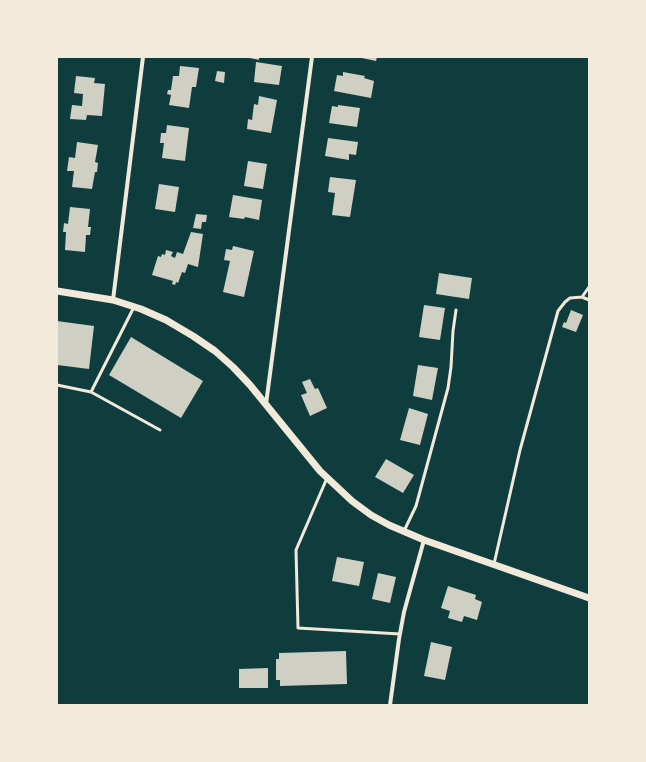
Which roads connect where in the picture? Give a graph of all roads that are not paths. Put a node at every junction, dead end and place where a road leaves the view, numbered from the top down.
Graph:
1 (144, 57) edge
2 (312, 57) edge
3 (589, 287) edge
4 (57, 291) edge
5 (582, 297) junction
6 (113, 300) junction
7 (589, 300) edge
8 (134, 307) junction
9 (456, 310) dead end
10 (57, 385) edge
11 (91, 392) junction
12 (266, 404) junction
13 (160, 430) dead end
14 (327, 478) junction
15 (404, 532) junction
16 (424, 540) junction
17 (494, 564) junction
18 (589, 598) edge
19 (400, 634) junction
20 (390, 705) edge

1 - 6 street
2 - 12 street
3 - 5 lane
4 - 6 street
5 - 7 lane
5 - 17 lane
6 - 8 street
8 - 11 lane
8 - 12 street
9 - 15 lane
10 - 11 lane
11 - 13 lane
12 - 14 street
14 - 15 street
14 - 19 lane
15 - 16 street
16 - 17 street
16 - 19 street
17 - 18 street
19 - 20 street

